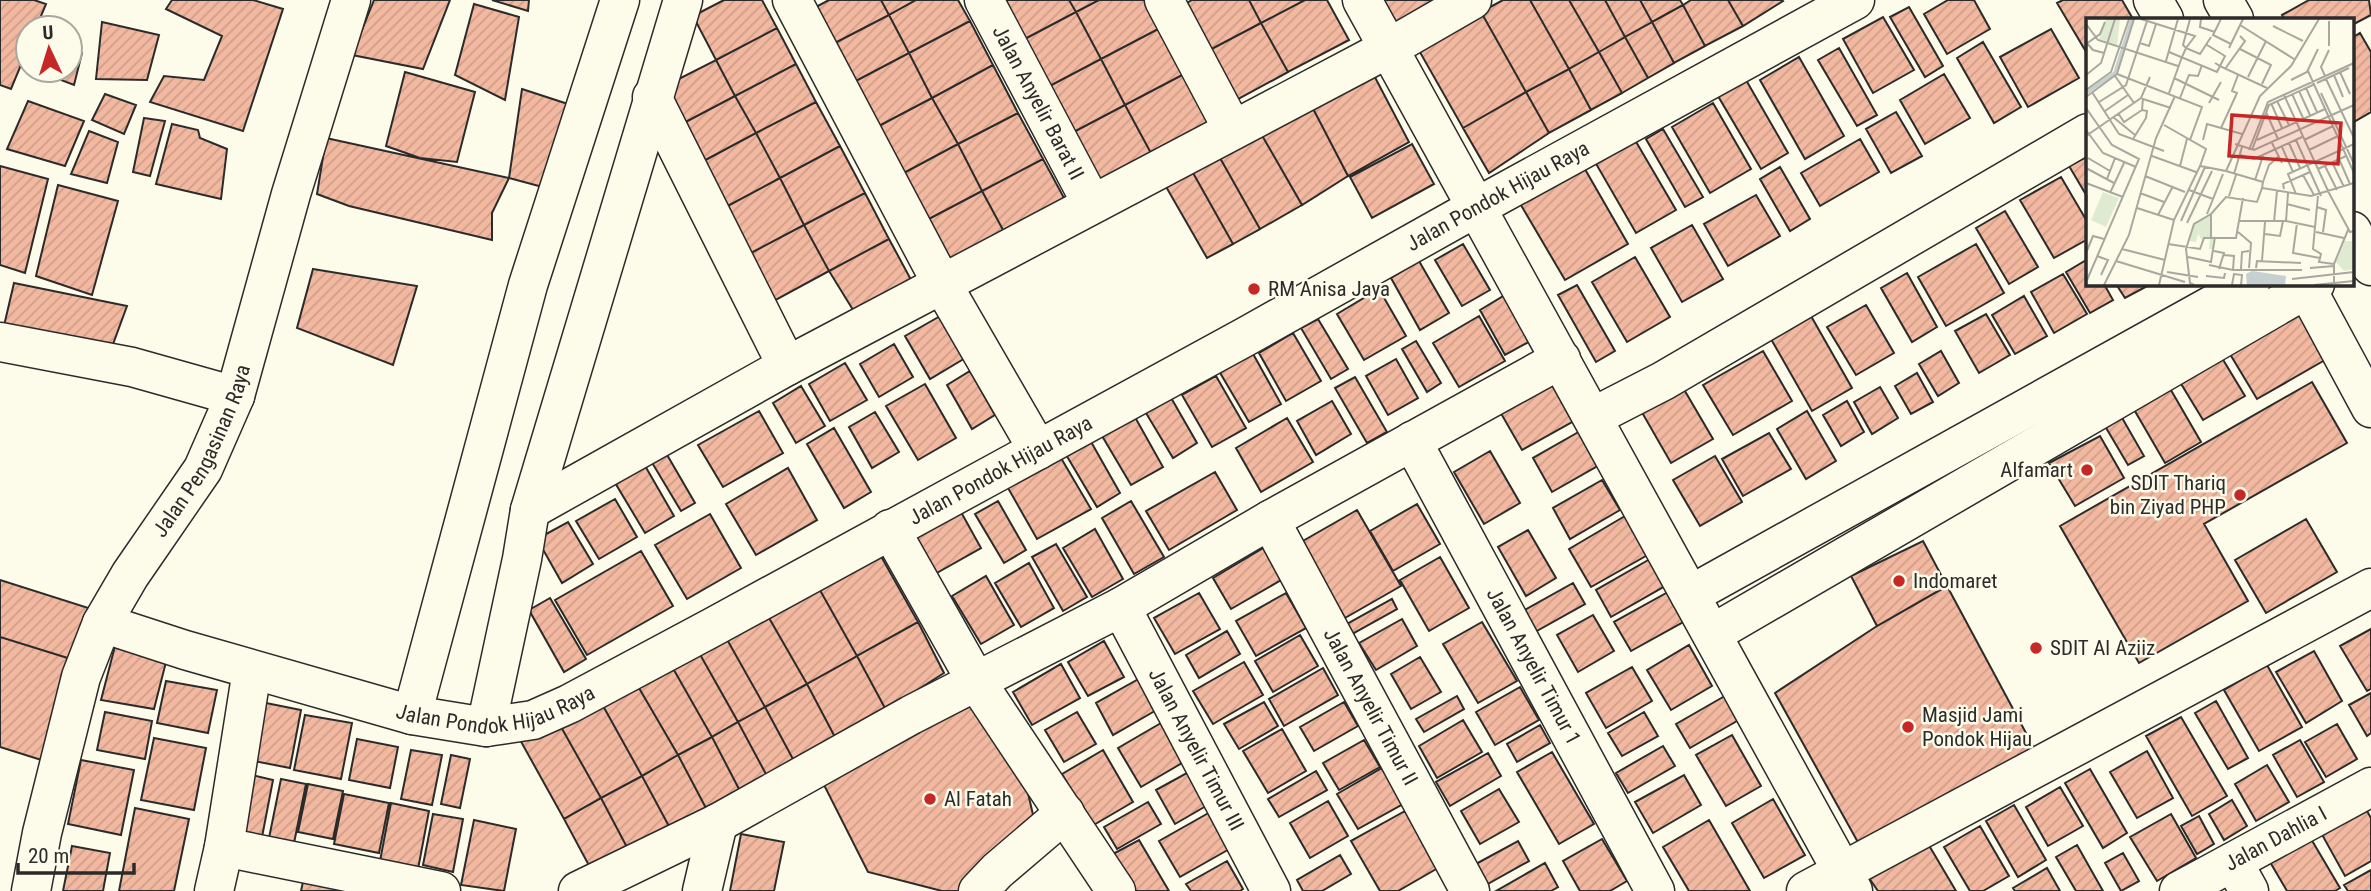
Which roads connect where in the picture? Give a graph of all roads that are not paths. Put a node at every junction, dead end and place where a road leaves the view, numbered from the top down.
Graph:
1 (351, 0) edge
2 (620, 0) edge
3 (683, 0) edge
4 (792, 0) edge
5 (984, 0) edge
6 (1164, 0) edge
7 (1362, 0) edge
8 (1472, 0) edge
9 (1855, 0) edge
10 (2154, 0) edge
11 (2223, 0) edge
12 (2163, 18) edge
13 (2233, 18) edge
14 (1387, 49) junction
15 (652, 97) junction
16 (1233, 130) junction
17 (2086, 134) edge
18 (1092, 204) junction
19 (1477, 206) junction
20 (942, 284) junction
21 (2248, 285) edge
22 (2309, 285) edge
23 (0, 342) edge
24 (1561, 359) junction
25 (787, 366) junction
26 (235, 396) junction
27 (2371, 408) edge
28 (1593, 417) junction
29 (1412, 442) junction
30 (1038, 450) junction
31 (530, 510) junction
32 (1270, 520) junction
33 (890, 529) junction
34 (2371, 588) edge
35 (1690, 595) junction
36 (1121, 607) junction
37 (102, 623) junction
38 (1712, 634) junction
39 (252, 670) junction
40 (976, 681) junction
41 (412, 715) junction
42 (486, 727) junction
43 (2371, 787) edge
44 (1065, 813) junction
45 (719, 823) junction
46 (224, 847) junction
47 (2241, 876) edge
48 (1847, 881) edge
49 (373, 883) edge
50 (31, 891) edge
51 (214, 891) edge
52 (441, 891) edge
53 (578, 891) edge
54 (702, 891) edge
55 (978, 891) edge
56 (1116, 891) edge
57 (1271, 891) edge
58 (1470, 891) edge
59 (1655, 891) edge
60 (1806, 891) edge
61 (2179, 891) edge

1 - 26 street, Jalan Pengasinan Raya
2 - 41 street
3 - 15 street
4 - 20 street
5 - 18 street, Jalan Anyelir Barat II
6 - 16 street
7 - 14 street
8 - 14 street
9 - 19 street, Jalan Pondok Hijau Raya
10 - 12 street
11 - 13 street
14 - 16 street
14 - 19 street
15 - 25 street
15 - 31 street
16 - 18 street
17 - 28 street
18 - 20 street
19 - 24 street
19 - 30 street, Jalan Pondok Hijau Raya
20 - 25 street
20 - 30 street
21 - 35 street
22 - 27 street
22 - 38 street
23 - 26 street
24 - 28 street
24 - 29 street
25 - 31 street
26 - 37 street, Jalan Pengasinan Raya
28 - 35 street
29 - 32 street
29 - 59 street, Jalan Anyelir Timur 1
30 - 33 street, Jalan Pondok Hijau Raya
31 - 42 street
32 - 36 street
32 - 58 street, Jalan Anyelir Timur II
33 - 40 street
33 - 42 street, Jalan Pondok Hijau Raya
34 - 48 street
35 - 38 street
36 - 40 street
36 - 57 street, Jalan Anyelir Timur III
37 - 39 street, Jalan Pondok Hijau Raya
37 - 50 street, Jalan Pengasinan Raya
38 - 48 street
39 - 41 street, Jalan Pondok Hijau Raya
39 - 46 street
40 - 44 street
40 - 45 street
41 - 42 street, Jalan Pondok Hijau Raya
43 - 47 street, Jalan Dahlia I
44 - 55 street
44 - 56 street
45 - 53 street
45 - 54 street
46 - 49 street
46 - 51 street
47 - 61 street, Jalan Dahlia I
48 - 60 street
49 - 52 street

